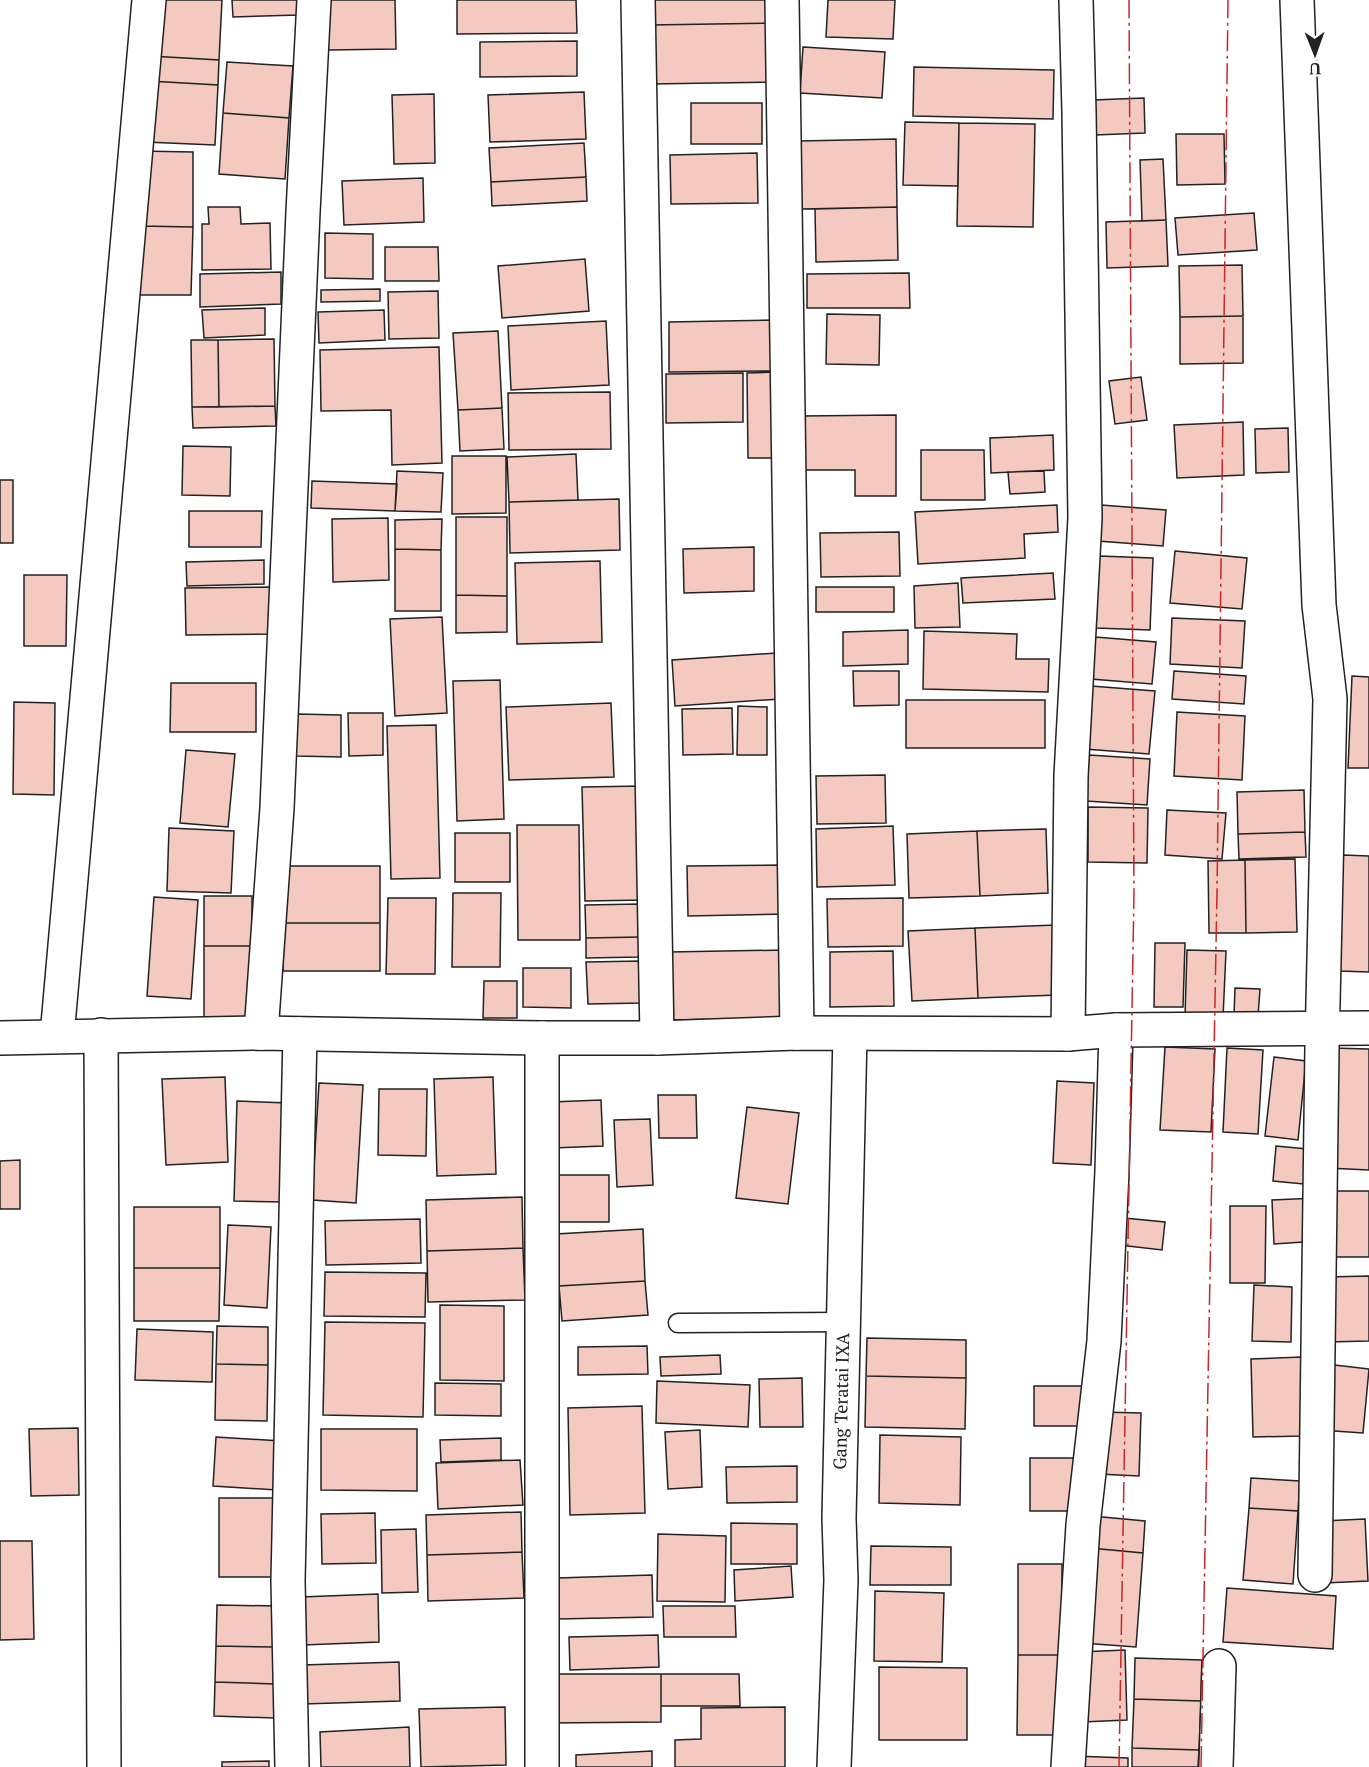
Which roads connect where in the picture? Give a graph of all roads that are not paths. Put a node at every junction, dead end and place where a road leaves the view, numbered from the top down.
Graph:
1 (149, 0) edge
2 (314, 0) edge
3 (638, 0) edge
4 (782, 0) edge
5 (1076, 0) edge
6 (1297, 0) edge
7 (1369, 1028) edge
8 (1323, 1029) junction
9 (1116, 1030) junction
10 (261, 1032) junction
11 (797, 1033) junction
12 (300, 1034) junction
13 (850, 1034) junction
14 (1068, 1034) junction
15 (101, 1035) junction
16 (57, 1036) junction
17 (0, 1038) edge
18 (542, 1038) junction
19 (657, 1038) junction
20 (844, 1322) junction
21 (678, 1323) dead end
22 (1316, 1575) dead end
23 (1219, 1666) dead end
24 (104, 1767) edge
25 (292, 1767) edge
26 (542, 1767) edge
27 (834, 1767) edge
28 (1068, 1767) edge
29 (1216, 1767) edge

1 - 16 street
2 - 10 street
3 - 19 street
4 - 11 street
5 - 14 street
6 - 8 street
7 - 8 street
8 - 9 street
8 - 22 street
9 - 14 street
9 - 28 street
10 - 12 street
10 - 15 street
11 - 13 street
11 - 19 street
12 - 18 street
12 - 25 street
13 - 14 street
13 - 20 street, Gang Teratai IXA
15 - 16 street
15 - 24 street
16 - 17 street
18 - 19 street
18 - 26 street
20 - 21 lane
20 - 27 street, Gang Teratai IXA
23 - 29 street

